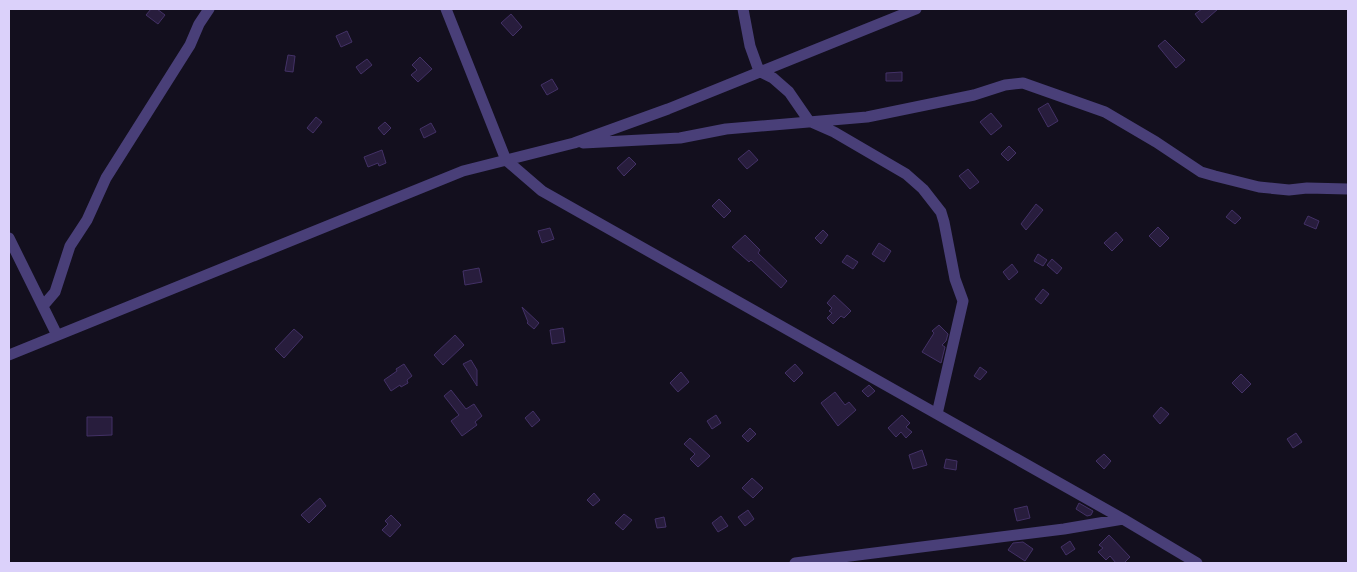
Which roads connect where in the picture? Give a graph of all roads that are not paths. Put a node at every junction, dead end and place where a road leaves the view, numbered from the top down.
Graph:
1 (209, 9) edge
2 (446, 9) edge
3 (743, 9) edge
4 (916, 9) edge
5 (760, 71) junction
6 (809, 121) junction
7 (574, 143) junction
8 (506, 160) junction
9 (1348, 189) edge
10 (9, 238) edge
11 (44, 306) junction
12 (57, 335) junction
13 (9, 355) edge
14 (937, 414) junction
15 (1123, 519) junction
16 (795, 563) edge
17 (1196, 563) edge

1 - 11 street
2 - 8 street
3 - 5 street
4 - 5 street
5 - 6 street
5 - 7 street
6 - 7 street
6 - 9 street
6 - 14 street
7 - 8 street
8 - 12 street
8 - 14 street
10 - 11 street
11 - 12 street
12 - 13 street
14 - 15 street
15 - 16 street
15 - 17 street

